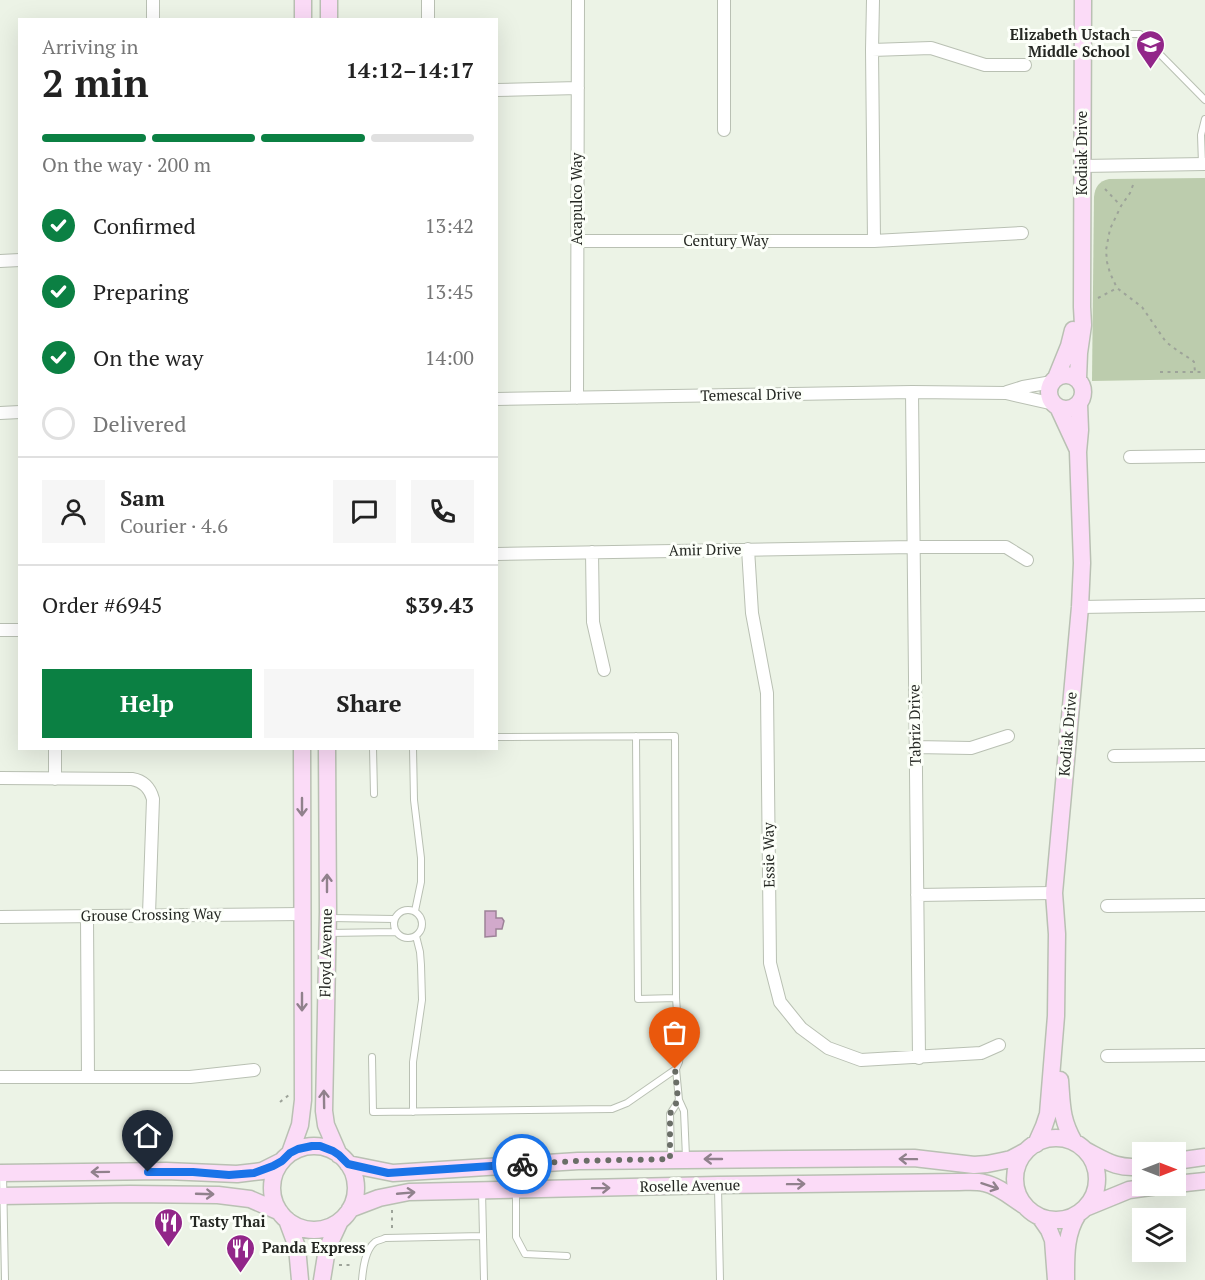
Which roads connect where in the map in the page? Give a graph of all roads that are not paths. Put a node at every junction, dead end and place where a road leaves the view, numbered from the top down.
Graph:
1 (153, 0) edge
2 (303, 0) edge
3 (329, 0) edge
4 (428, 0) edge
5 (578, 0) edge
6 (724, 0) edge
7 (873, 0) edge
8 (1083, 0) edge
9 (153, 18) edge
10 (303, 18) edge
11 (329, 18) edge
12 (428, 18) edge
13 (1083, 34) junction
14 (872, 50) junction
15 (1025, 65) dead end
16 (578, 88) junction
17 (498, 90) edge
18 (1205, 100) edge
19 (1205, 118) edge
20 (724, 130) dead end
21 (1203, 164) edge
22 (1082, 166) junction
23 (1022, 233) dead end
24 (577, 241) junction
25 (874, 241) junction
26 (18, 260) edge
27 (0, 261) edge
28 (1082, 307) junction
29 (1078, 379) junction
30 (1054, 380) junction
31 (912, 392) junction
32 (1006, 393) junction
33 (577, 398) junction
34 (498, 399) edge
35 (1079, 404) junction
36 (1056, 405) junction
37 (18, 412) edge
38 (0, 413) edge
39 (1078, 452) junction
40 (1205, 456) edge
41 (1130, 457) dead end
42 (914, 547) junction
43 (748, 549) junction
44 (592, 552) junction
45 (498, 554) edge
46 (1027, 560) dead end
47 (1205, 605) edge
48 (1080, 607) junction
49 (0, 630) edge
50 (18, 630) edge
51 (604, 670) dead end
52 (636, 736) junction
53 (1008, 736) dead end
54 (498, 737) edge
55 (915, 747) junction
56 (55, 750) edge
57 (302, 750) edge
58 (327, 750) edge
59 (373, 750) edge
60 (413, 750) edge
61 (1205, 755) edge
62 (1114, 756) dead end
63 (0, 778) edge
64 (55, 779) junction
65 (374, 795) dead end
66 (1054, 893) junction
67 (917, 895) junction
68 (1205, 905) edge
69 (1107, 906) dead end
70 (415, 911) junction
71 (149, 914) junction
72 (302, 914) junction
73 (87, 916) junction
74 (0, 917) edge
75 (394, 919) junction
76 (327, 925) junction
77 (396, 932) junction
78 (416, 936) junction
79 (676, 998) junction
80 (1056, 1016) junction
81 (999, 1045) dead end
82 (1205, 1055) edge
83 (1107, 1056) dead end
84 (372, 1057) dead end
85 (919, 1058) junction
86 (675, 1069) junction
87 (254, 1070) dead end
88 (88, 1076) junction
89 (0, 1077) edge
90 (678, 1100) junction
91 (413, 1112) junction
92 (1079, 1146) junction
93 (1031, 1147) junction
94 (286, 1157) junction
95 (1205, 1157) edge
96 (678, 1159) junction
97 (344, 1160) junction
98 (1186, 1160) edge
99 (1132, 1168) edge
100 (2, 1173) edge
101 (1205, 1181) edge
102 (1186, 1183) edge
103 (718, 1185) junction
104 (482, 1190) junction
105 (516, 1190) junction
106 (1132, 1190) edge
107 (2, 1196) edge
108 (1025, 1206) junction
109 (1081, 1211) junction
110 (345, 1215) junction
111 (283, 1216) junction
112 (1040, 1217) junction
113 (483, 1236) junction
114 (567, 1256) dead end
115 (5, 1280) edge
116 (300, 1280) edge
117 (321, 1280) edge
118 (363, 1280) edge
119 (484, 1280) edge
120 (720, 1280) edge
121 (1056, 1280) edge
122 (1066, 1280) edge

1 - 9 street
2 - 10 street
3 - 11 street
4 - 12 street
5 - 16 street, Acapulco Way
6 - 20 street
7 - 14 street
8 - 13 street, Kodiak Drive
13 - 18 lane
13 - 22 street, Kodiak Drive
14 - 15 street
14 - 25 street
16 - 17 street
16 - 24 street, Acapulco Way
19 - 21 lane
21 - 22 street
22 - 28 street, Kodiak Drive
23 - 25 street, Century Way
24 - 25 street, Century Way
24 - 33 street, Acapulco Way
26 - 27 street
28 - 29 street, Kodiak Drive
28 - 30 street, Kodiak Drive
29 - 30 street
29 - 35 street
30 - 32 street, Temescal Drive
30 - 36 street
31 - 32 street, Temescal Drive
31 - 33 street, Temescal Drive
31 - 42 street, Tabriz Drive
32 - 36 street, Temescal Drive
33 - 34 street, Temescal Drive
35 - 36 street
35 - 39 street, Kodiak Drive
36 - 39 street, Kodiak Drive
37 - 38 street
39 - 48 street, Kodiak Drive
40 - 41 street
42 - 43 street, Amir Drive
42 - 46 street, Amir Drive
42 - 55 street, Tabriz Drive
43 - 44 street, Amir Drive
43 - 85 street, Essie Way
44 - 45 street, Amir Drive
44 - 51 street
47 - 48 street
48 - 66 street, Kodiak Drive
49 - 50 street
52 - 54 lane
52 - 79 lane
52 - 79 lane
53 - 55 street
55 - 67 street, Tabriz Drive
56 - 64 street
57 -> 72 street, Floyd Avenue
76 -> 58 street, Floyd Avenue
59 - 65 lane
60 - 70 lane
61 - 62 street
63 - 64 street
64 - 71 street
66 - 67 street
66 - 80 street, Kodiak Drive
67 - 85 street, Tabriz Drive
68 - 69 street
70 - 75 lane
70 - 78 lane
71 - 72 street, Grouse Crossing Way
71 - 73 street, Grouse Crossing Way
72 -> 94 street, Floyd Avenue
73 - 74 street, Grouse Crossing Way
73 - 88 street
75 - 76 lane
75 - 77 lane
76 - 77 lane
97 -> 76 street, Floyd Avenue
77 - 78 lane
78 - 91 lane
79 - 86 lane
80 - 92 street, Kodiak Drive
80 - 93 street, Kodiak Drive
81 - 85 street, Essie Way
82 - 83 street
84 - 91 lane
86 - 90 lane
86 - 91 lane
87 - 88 street
88 - 89 street
90 - 96 lane
90 - 96 lane
92 - 93 street
92 - 99 street
92 - 109 street
93 -> 96 street, Roselle Avenue
93 - 108 street
94 - 97 street
94 -> 100 street
94 - 111 street
95 - 98 street
96 - 97 street, Roselle Avenue
97 - 110 street
100 - 107 lane
101 - 102 street
105 -> 103 street, Roselle Avenue
103 -> 108 street, Roselle Avenue
103 - 120 lane
104 - 105 street, Roselle Avenue
110 -> 104 street, Roselle Avenue
104 - 113 lane
105 - 114 lane
106 - 109 street
107 -> 111 street
107 - 115 lane
108 - 112 street
109 - 112 street
109 - 122 street
110 - 111 street
110 - 117 street
111 - 116 street
112 - 121 street
113 - 118 lane
113 - 119 lane

